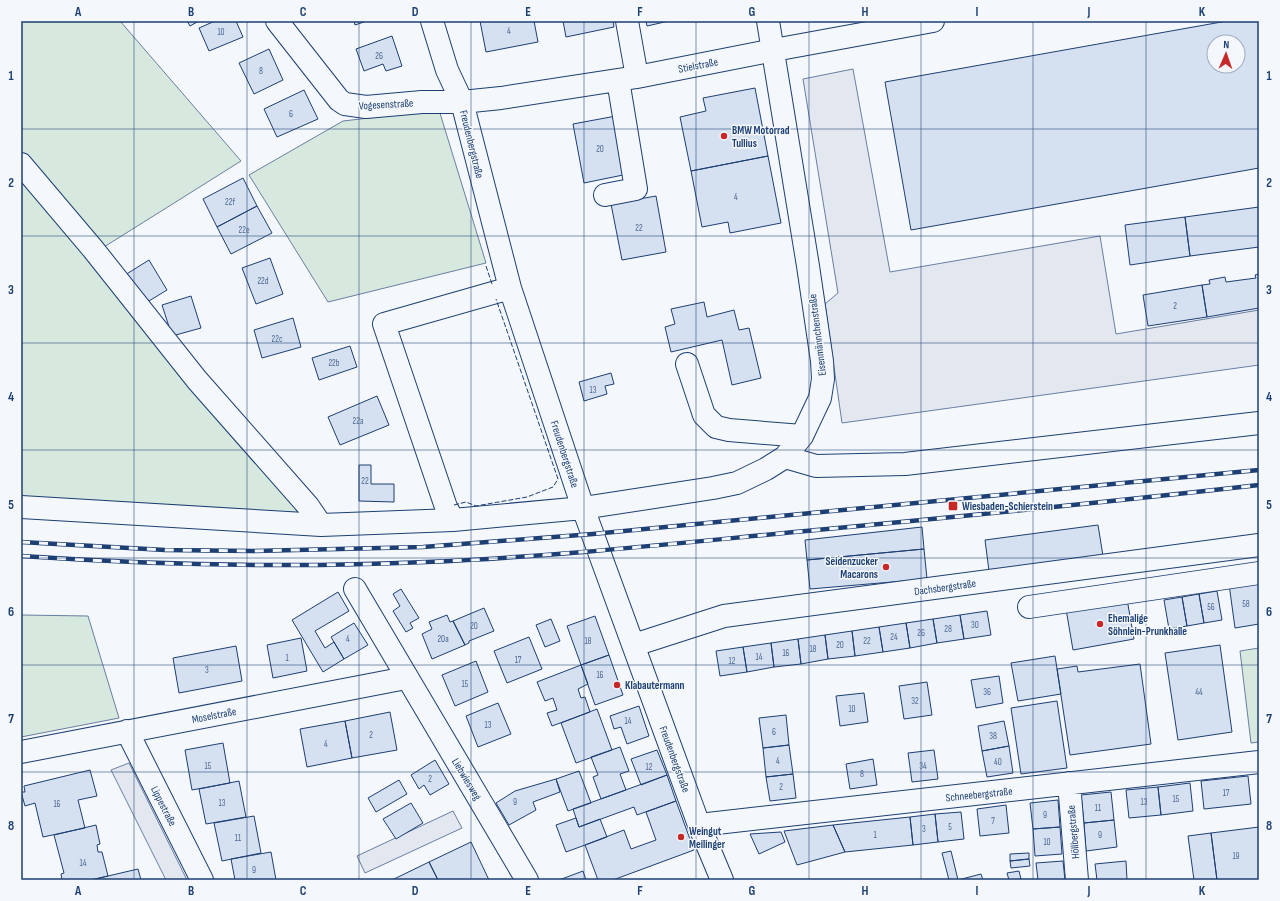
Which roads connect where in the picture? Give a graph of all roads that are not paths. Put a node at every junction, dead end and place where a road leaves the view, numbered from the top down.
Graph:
1 (276, 21) edge
2 (432, 21) edge
3 (627, 21) edge
4 (768, 21) edge
5 (933, 21) edge
6 (774, 50) junction
7 (628, 78) junction
8 (462, 102) junction
9 (21, 164) edge
10 (605, 195) dead end
11 (510, 288) junction
12 (687, 364) dead end
13 (1259, 423) edge
14 (802, 436) junction
15 (785, 457) junction
16 (21, 507) edge
17 (584, 508) junction
18 (453, 520) junction
19 (320, 525) junction
20 (1259, 545) edge
21 (1259, 573) edge
22 (355, 589) dead end
23 (1029, 607) dead end
24 (634, 645) junction
25 (406, 678) junction
26 (127, 732) junction
27 (21, 752) edge
28 (1259, 762) edge
29 (1069, 783) junction
30 (699, 825) junction
31 (202, 880) edge
32 (527, 880) edge
33 (722, 880) edge
34 (1077, 880) edge

1 - 8 street, Vogesenstraße
2 - 8 street, Freudenbergstraße
3 - 7 street
4 - 6 street, Eisenmännchenstraße
5 - 6 street, Stielstraße
6 - 7 street, Stielstraße
6 - 14 street, Eisenmännchenstraße
7 - 8 street, Stielstraße
7 - 10 street
8 - 11 street, Freudenbergstraße
9 - 19 street
11 - 17 street, Freudenbergstraße
11 - 18 street
12 - 14 street
13 - 15 street
14 - 15 street, Eisenmännchenstraße
15 - 17 street, Eisenmännchenstraße
16 - 19 street, Eisenmännchenstraße
17 - 18 street, Eisenmännchenstraße
17 - 24 street, Freudenbergstraße
18 - 19 street, Eisenmännchenstraße
20 - 24 street, Dachsbergstraße
21 - 23 street
22 - 25 street, Liebwiesweg
24 - 30 street, Freudenbergstraße
25 - 26 street, Moselstraße
25 - 32 street, Liebwiesweg
26 - 27 street, Moselstraße
26 - 31 street, Lippestraße
28 - 29 street, Schneebergstraße
29 - 30 street, Schneebergstraße
29 - 34 street, Höllbergstraße
30 - 33 street, Freudenbergstraße

